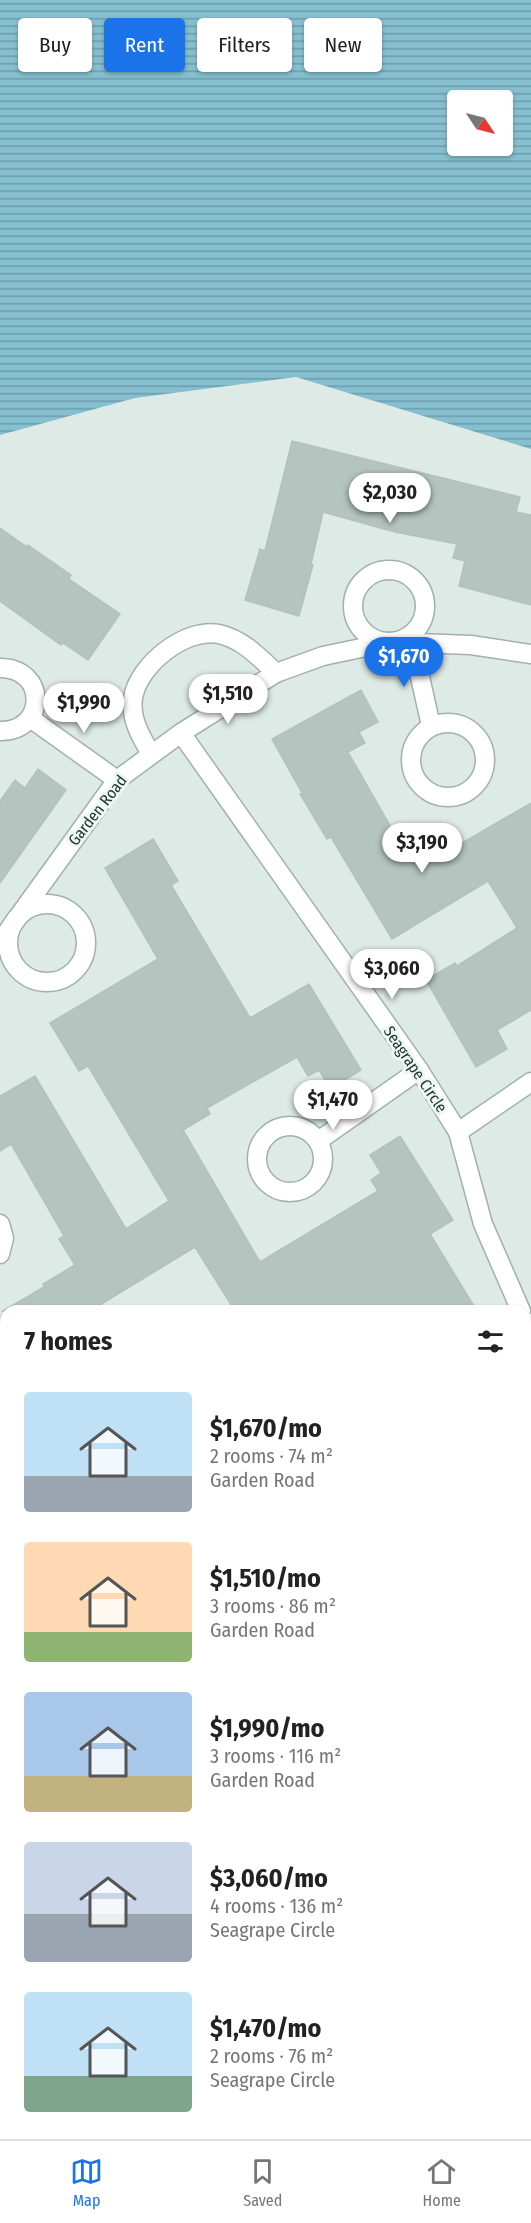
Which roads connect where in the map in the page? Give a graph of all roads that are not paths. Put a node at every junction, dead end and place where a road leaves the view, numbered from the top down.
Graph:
1 (390, 642) junction
2 (412, 642) junction
3 (531, 654) edge
4 (0, 668) edge
5 (276, 673) junction
6 (30, 718) junction
7 (431, 726) junction
8 (0, 731) edge
9 (181, 733) junction
10 (151, 754) junction
11 (117, 780) junction
12 (19, 915) junction
13 (0, 942) edge
14 (419, 1070) junction
15 (531, 1082) edge
16 (458, 1132) junction
17 (318, 1141) dead end
18 (0, 1224) edge
19 (0, 1254) edge
20 (518, 1305) edge

1 - 1 street
1 - 2 street, Garden Road
1 - 5 street, Garden Road
2 - 3 street, Garden Road
2 - 7 street
4 - 6 street
5 - 9 street, Garden Road
5 - 10 street
6 - 8 street
6 - 11 street
7 - 7 street
9 - 10 street, Garden Road
9 - 14 street, Seagrape Circle
10 - 11 street, Garden Road
11 - 12 street, Garden Road
12 - 12 street
12 - 13 street, Garden Road
14 - 16 street, Seagrape Circle
14 - 17 street
15 - 16 street
16 - 20 street, Seagrape Circle
18 - 19 street

